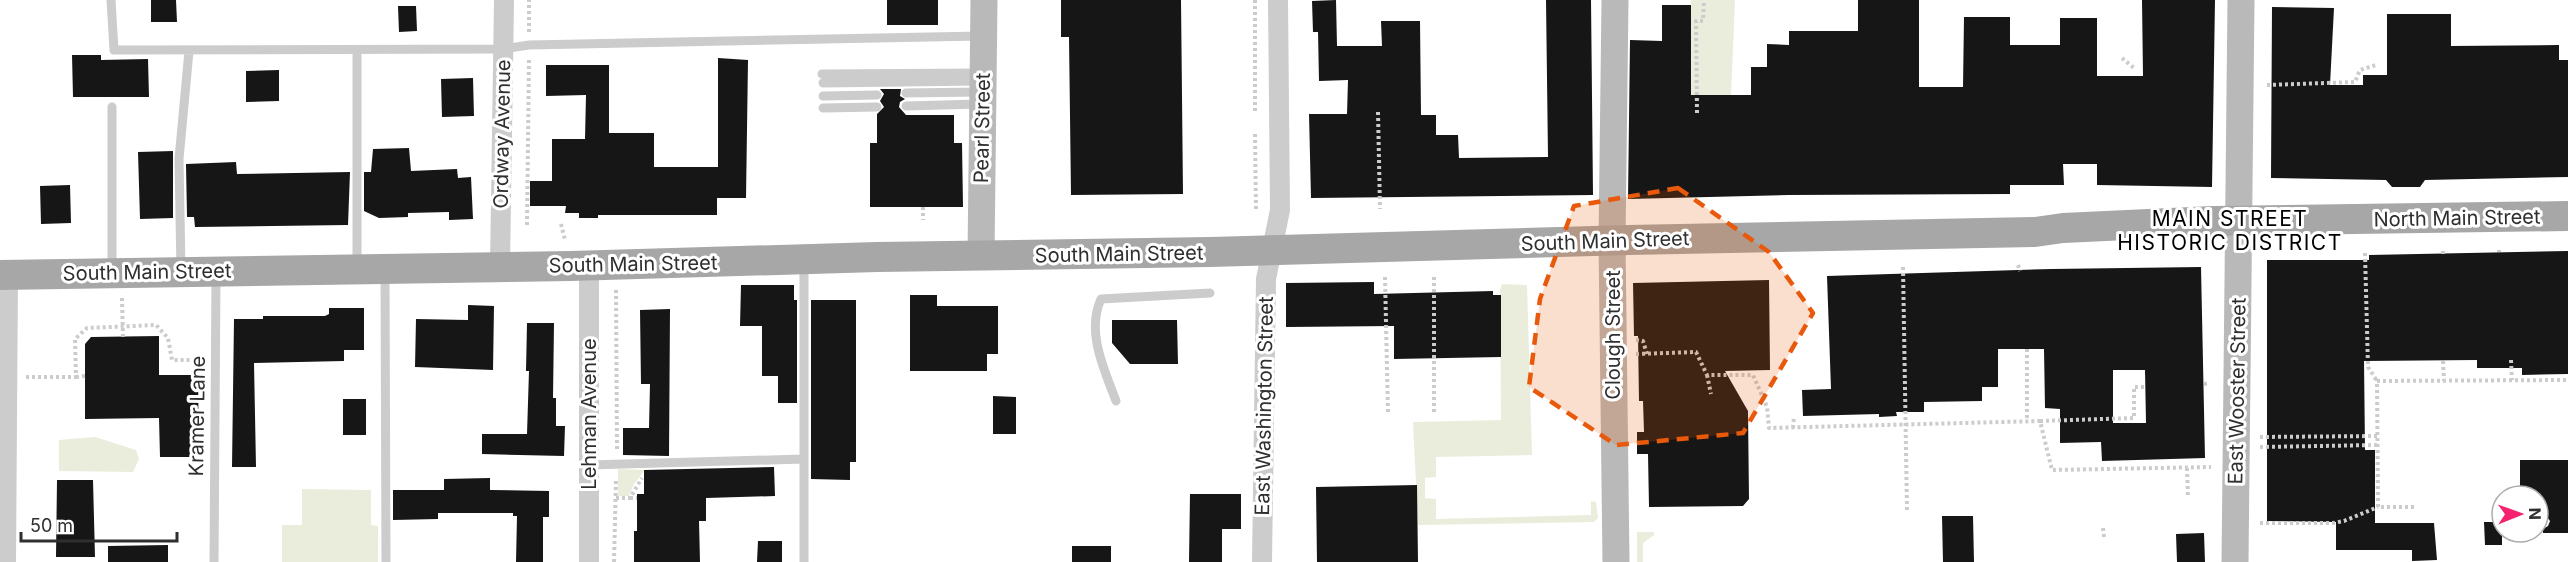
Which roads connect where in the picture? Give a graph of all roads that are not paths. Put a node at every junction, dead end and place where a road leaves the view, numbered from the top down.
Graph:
1 (111, 0) edge
2 (504, 0) edge
3 (984, 0) edge
4 (1278, 0) edge
5 (1615, 0) edge
6 (2241, 0) edge
7 (984, 36) junction
8 (503, 49) junction
9 (189, 51) junction
10 (357, 51) junction
11 (823, 78) dead end
12 (983, 87) junction
13 (906, 93) dead end
14 (877, 95) dead end
15 (823, 96) dead end
16 (112, 106) dead end
17 (906, 106) dead end
18 (877, 107) dead end
19 (823, 108) dead end
20 (2568, 216) edge
21 (2238, 221) junction
22 (1612, 241) junction
23 (1273, 250) junction
24 (981, 256) junction
25 (804, 261) junction
26 (588, 265) junction
27 (500, 267) junction
28 (371, 269) junction
29 (216, 271) junction
30 (181, 272) junction
31 (4, 275) edge
32 (117, 282) junction
33 (1210, 293) dead end
34 (1116, 401) dead end
35 (4, 438) edge
36 (804, 459) junction
37 (589, 465) junction
38 (6, 562) edge
39 (214, 562) edge
40 (386, 562) edge
41 (589, 562) edge
42 (804, 562) edge
43 (1263, 562) edge
44 (1616, 562) edge
45 (2235, 562) edge

1 - 9 lane
2 - 8 street, Ordway Avenue
3 - 7 street, Pearl Street
4 - 23 street, East Washington Street
5 - 22 street, Clough Street
6 - 21 street, East Wooster Street
7 - 8 lane
7 - 12 street, Pearl Street
8 - 10 lane
8 - 27 street, Ordway Avenue
9 - 10 lane
9 - 30 lane
10 - 28 lane
11 - 12 lane
12 - 13 lane
12 - 17 lane
12 - 24 street, Pearl Street
14 - 15 lane
16 - 32 lane
18 - 19 lane
20 - 21 main road, North Main Street
21 - 22 main road, South Main Street
21 - 45 street, East Wooster Street
22 - 23 main road, South Main Street
22 - 44 street, Clough Street
23 - 24 main road, South Main Street
23 - 43 street, East Washington Street
24 - 25 main road, South Main Street
25 - 26 main road, South Main Street
25 - 36 lane
26 - 27 main road, South Main Street
26 - 37 street, Lehman Avenue
27 - 28 main road, South Main Street
28 - 29 main road, South Main Street
28 - 40 lane
29 - 30 main road, South Main Street
29 - 39 lane, Kramer Lane
30 - 32 main road, South Main Street
31 - 32 main road, South Main Street
31 - 35 street
33 - 34 lane
35 - 38 street
36 - 37 lane
36 - 42 lane
37 - 41 street, Lehman Avenue

